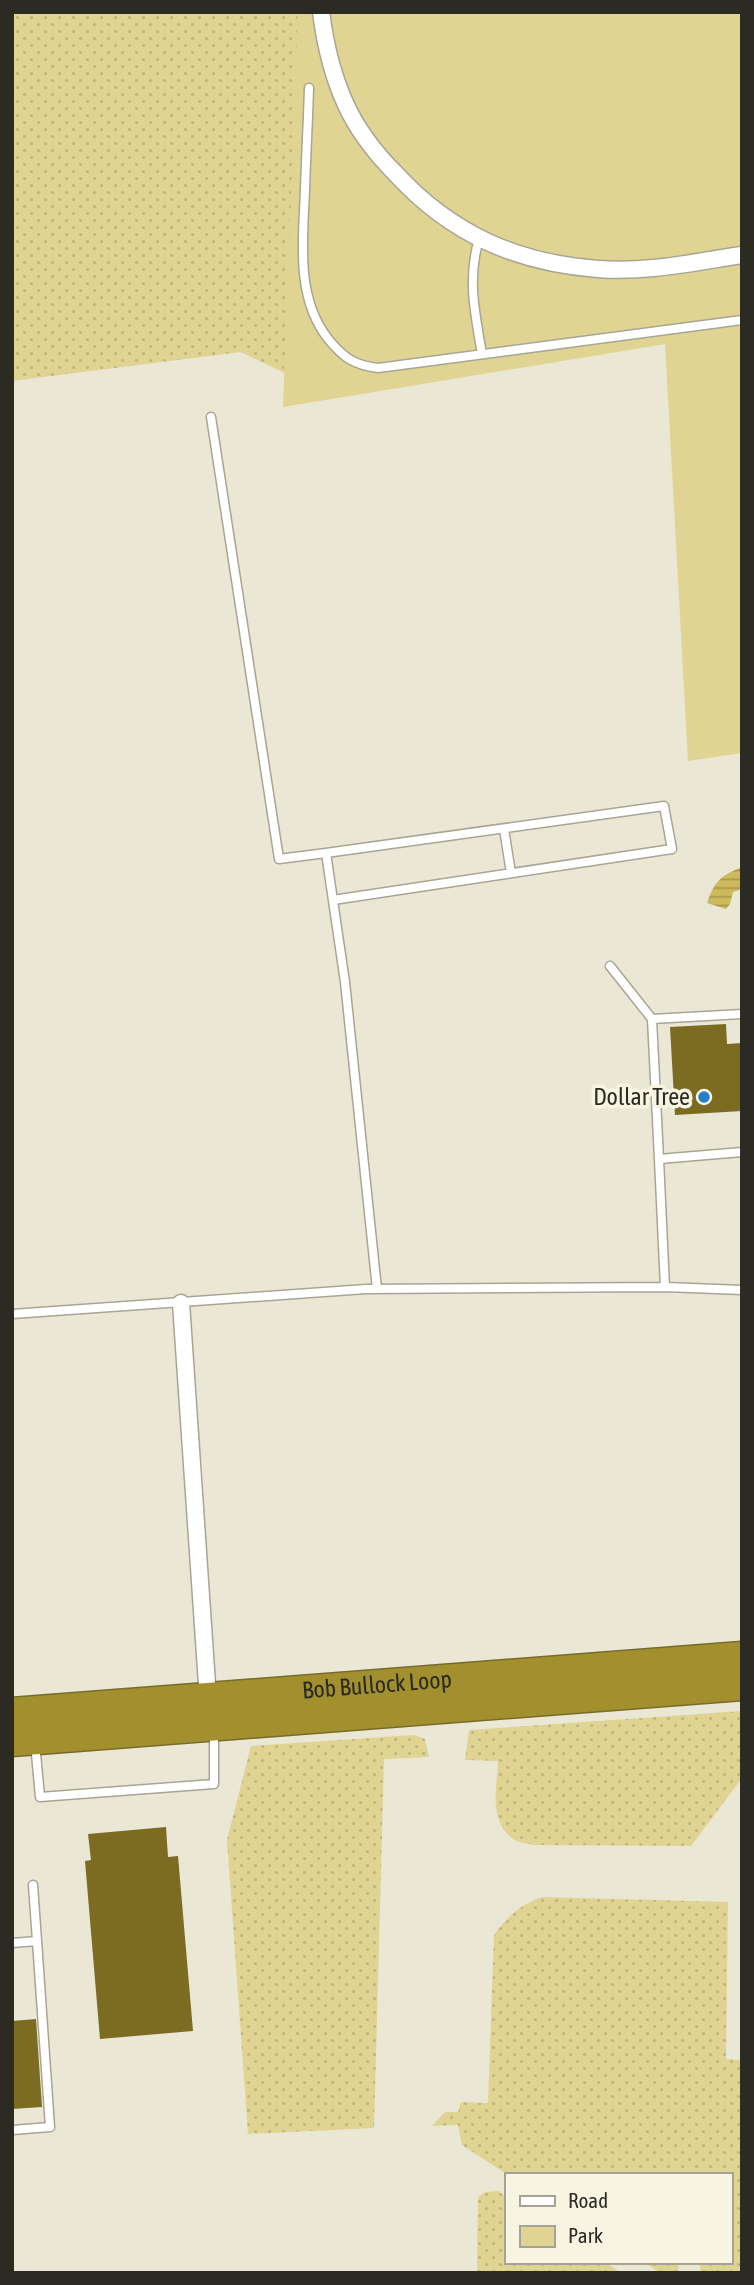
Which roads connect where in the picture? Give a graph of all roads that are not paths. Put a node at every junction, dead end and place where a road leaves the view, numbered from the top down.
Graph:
1 (321, 12) edge
2 (309, 88) dead end
3 (479, 239) junction
4 (742, 256) edge
5 (742, 320) edge
6 (482, 354) junction
7 (211, 417) dead end
8 (504, 829) junction
9 (326, 853) junction
10 (511, 873) junction
11 (333, 900) junction
12 (610, 966) dead end
13 (742, 1014) edge
14 (652, 1019) junction
15 (742, 1152) edge
16 (659, 1159) junction
17 (665, 1287) junction
18 (377, 1289) junction
19 (742, 1290) edge
20 (181, 1303) junction
21 (12, 1314) edge
22 (742, 1657) edge
23 (742, 1685) edge
24 (211, 1712) junction
25 (12, 1713) edge
26 (23, 1740) edge
27 (33, 1885) dead end
28 (37, 1941) junction
29 (12, 1943) edge
30 (12, 2130) edge

1 - 3 street
2 - 6 lane
3 - 4 street
3 - 6 lane
5 - 6 lane
7 - 9 lane
8 - 9 lane
8 - 10 lane
8 - 10 lane
9 - 11 lane
10 - 11 lane
11 - 18 lane
12 - 14 lane
13 - 14 lane
14 - 16 lane
15 - 16 lane
16 - 17 lane
17 - 18 lane
17 - 19 lane
18 - 20 lane
20 - 21 lane
20 - 24 street
22 - 24 highway, Bob Bullock Loop
23 - 24 highway, Bob Bullock Loop
24 - 25 highway, Bob Bullock Loop
24 - 26 highway, Bob Bullock Loop
24 - 26 lane
27 - 28 lane
28 - 29 lane
28 - 30 lane

